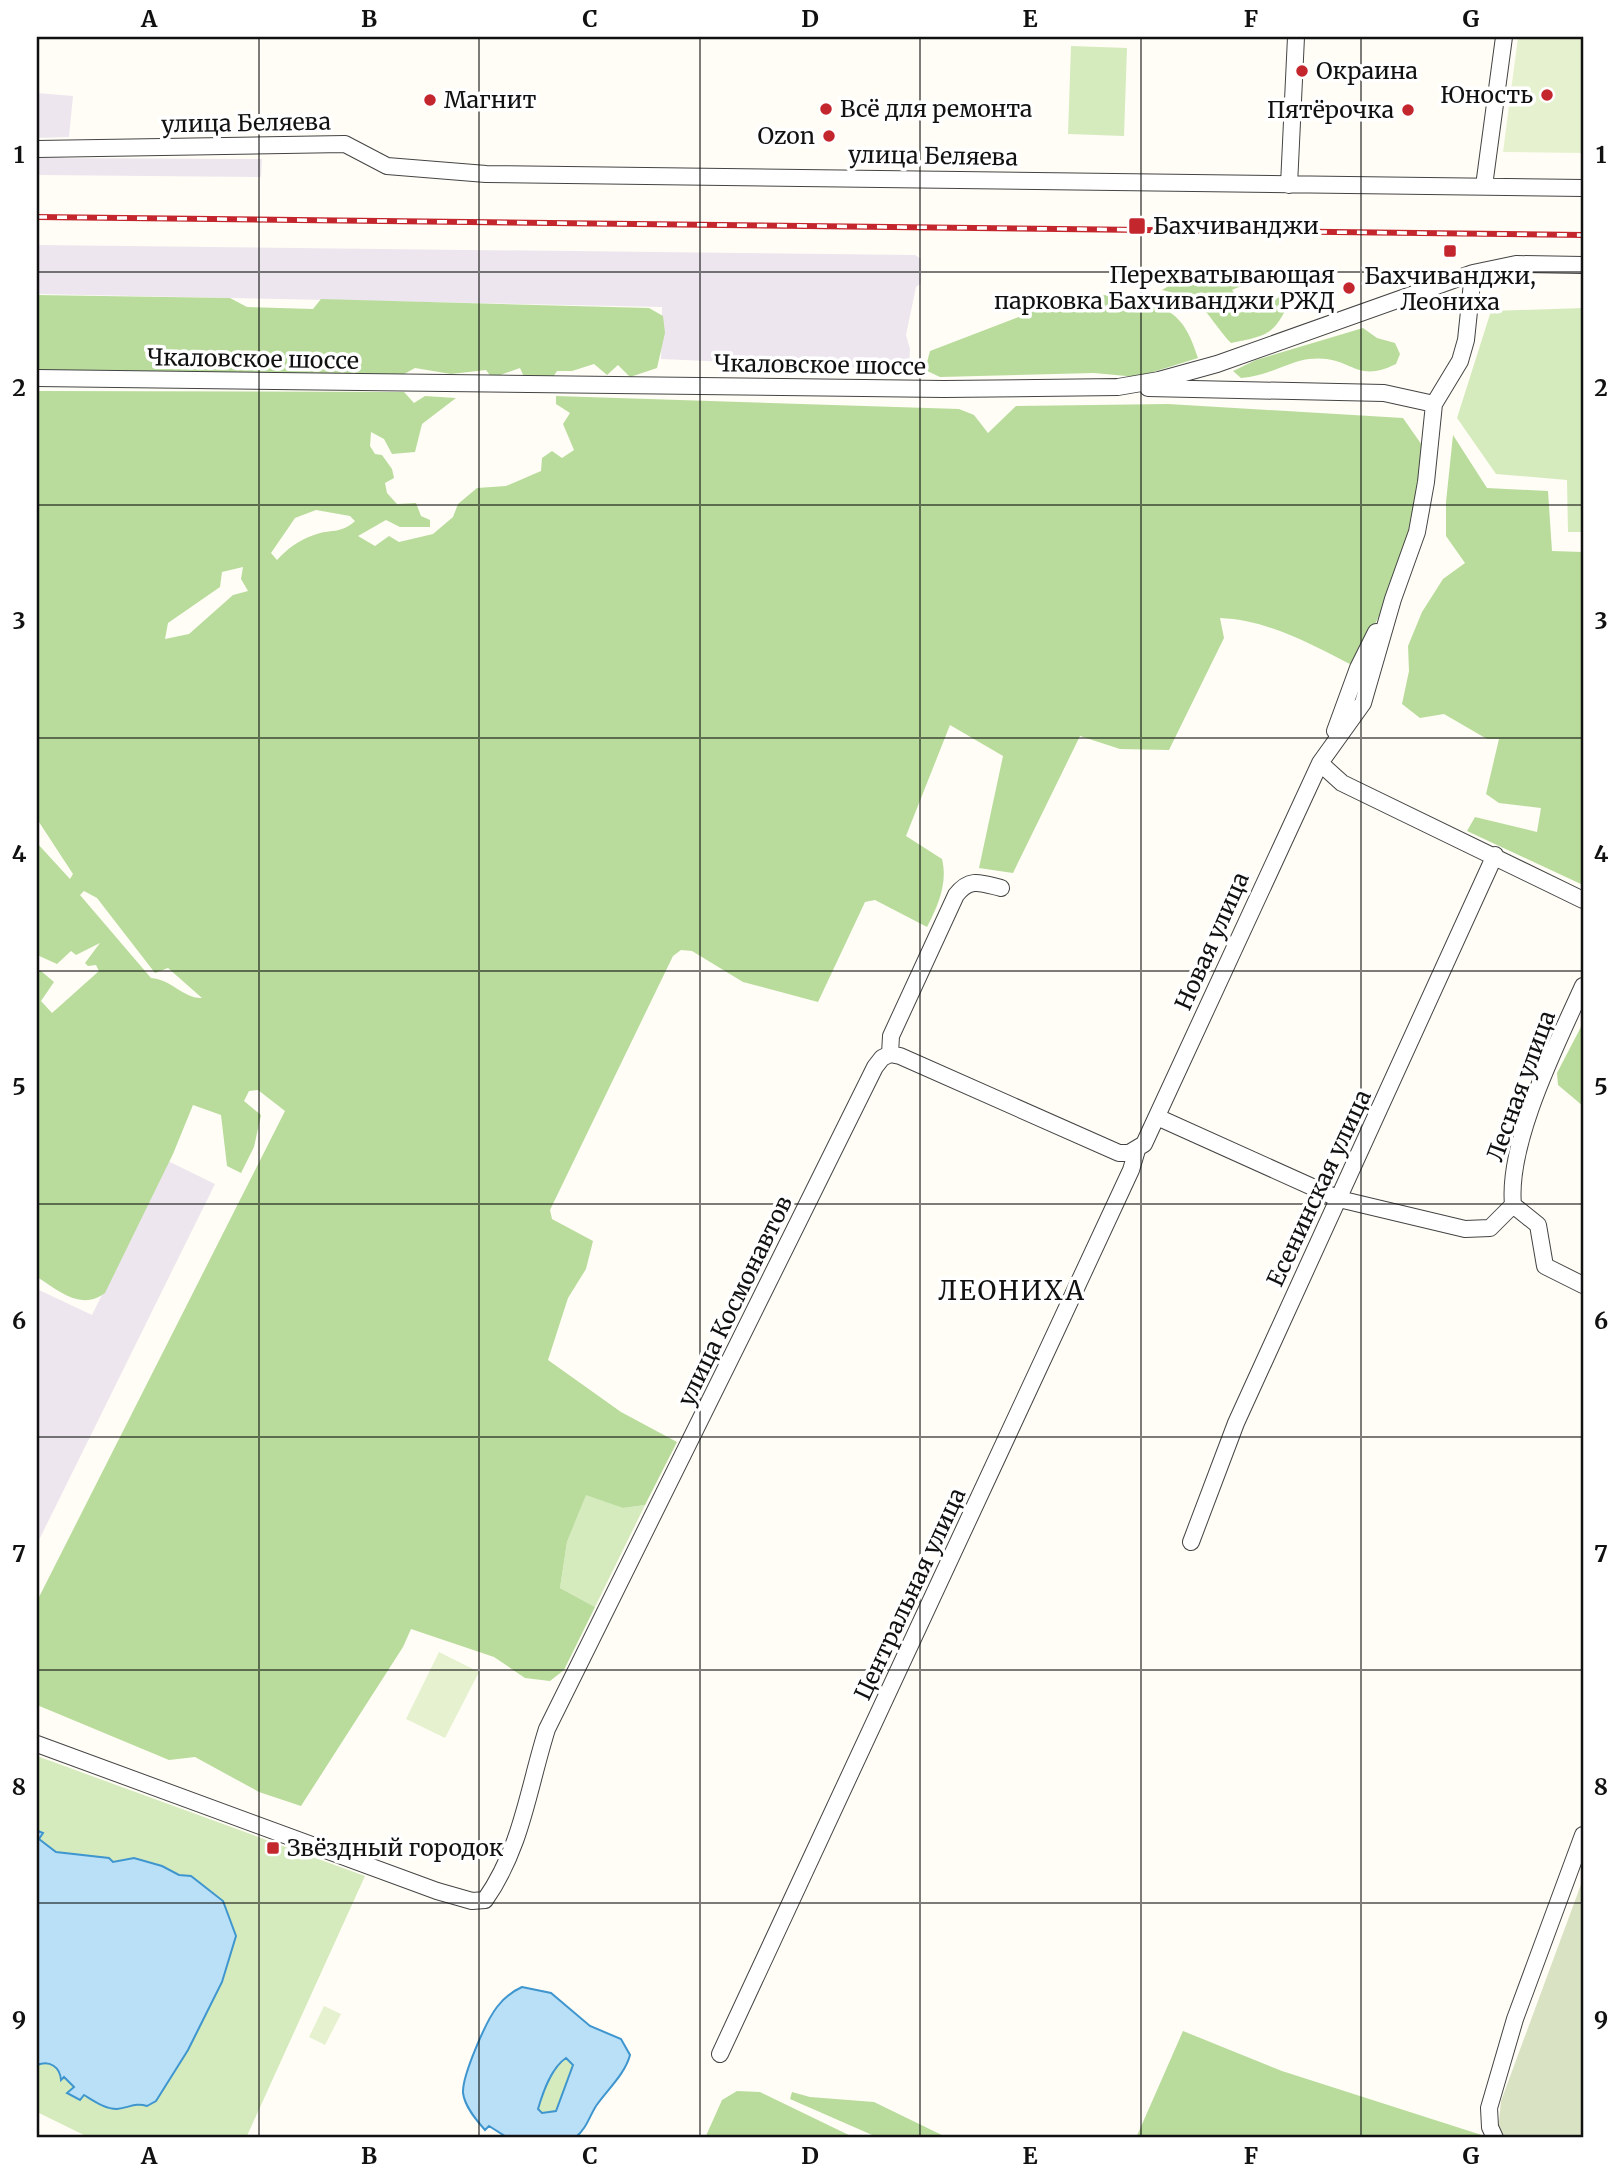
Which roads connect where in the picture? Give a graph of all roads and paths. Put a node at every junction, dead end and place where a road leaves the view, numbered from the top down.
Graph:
1 (1296, 37) edge
2 (1504, 37) edge
3 (37, 149) edge
4 (1289, 185) junction
5 (1484, 186) junction
6 (1583, 188) edge
7 (1583, 265) edge
8 (1473, 273) junction
9 (1217, 364) junction
10 (37, 378) edge
11 (1118, 387) junction
12 (1222, 391) junction
13 (1434, 404) junction
14 (1324, 756) junction
15 (1495, 855) junction
16 (1001, 888) dead end
17 (1583, 900) edge
18 (1583, 986) edge
19 (890, 1054) junction
20 (1157, 1117) junction
21 (1136, 1150) junction
22 (1339, 1199) junction
23 (1513, 1205) junction
24 (1583, 1286) edge
25 (1191, 1542) dead end
26 (37, 1744) edge
27 (1583, 1835) edge
28 (720, 2054) dead end
29 (1496, 2138) edge

1 - 4 street
2 - 5 street
3 - 4 street, улица Беляева
4 - 5 street, улица Беляева
5 - 6 street, улица Беляева
7 - 8 street, Чкаловское шоссе
8 - 9 street, Чкаловское шоссе
8 - 13 street
9 - 11 street, Чкаловское шоссе
9 - 12 street
10 - 11 street, Чкаловское шоссе
11 - 12 street
12 - 13 street
13 - 14 street, Новая улица
14 - 15 street
14 - 20 street, Новая улица
15 - 17 street
15 - 22 street, Есенинская улица
16 - 19 street, улица Космонавтов
18 - 23 street, Лесная улица
19 - 21 street
19 - 26 street, улица Космонавтов
20 - 21 street, Новая улица
20 - 22 street
21 - 28 street, Центральная улица
22 - 23 street
22 - 25 street, Есенинская улица
23 - 24 street
27 - 29 street

